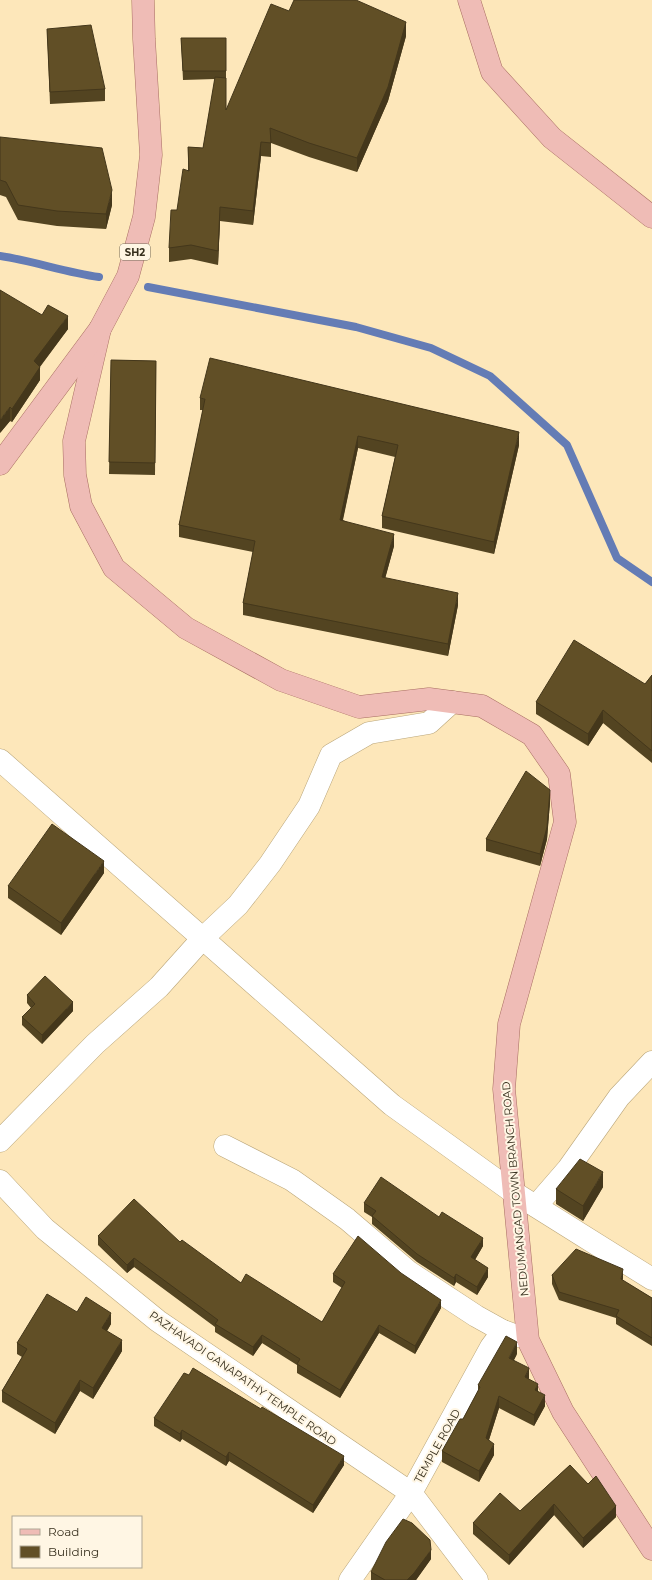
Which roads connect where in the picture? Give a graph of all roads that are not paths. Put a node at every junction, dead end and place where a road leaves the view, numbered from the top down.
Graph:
1 (143, 0) edge
2 (469, 0) edge
3 (652, 217) edge
4 (100, 329) junction
5 (0, 464) edge
6 (452, 702) junction
7 (0, 760) edge
8 (203, 938) junction
9 (652, 1062) edge
10 (0, 1141) edge
11 (225, 1146) dead end
12 (0, 1181) edge
13 (513, 1192) junction
14 (536, 1206) junction
15 (652, 1279) edge
16 (503, 1331) junction
17 (528, 1340) junction
18 (411, 1493) junction
19 (652, 1549) edge
20 (350, 1580) edge
21 (477, 1580) edge

1 - 4 main road, SH2
2 - 3 main road
4 - 5 main road, SH2
4 - 6 main road, NEDUMANGAD TOWN BRANCH ROAD
6 - 8 street
6 - 13 main road, NEDUMANGAD TOWN BRANCH ROAD
7 - 8 street
8 - 10 street
8 - 13 street
9 - 14 street
11 - 16 street
12 - 18 street, PAZHAVADI GANAPATHY TEMPLE ROAD
13 - 14 street
13 - 17 main road, NEDUMANGAD TOWN BRANCH ROAD
14 - 15 street
16 - 17 street
16 - 18 street, TEMPLE ROAD
17 - 19 main road, NEDUMANGAD TOWN BRANCH ROAD
18 - 20 street, TEMPLE ROAD
18 - 21 street, PAZHAVADI GANAPATHY TEMPLE ROAD

